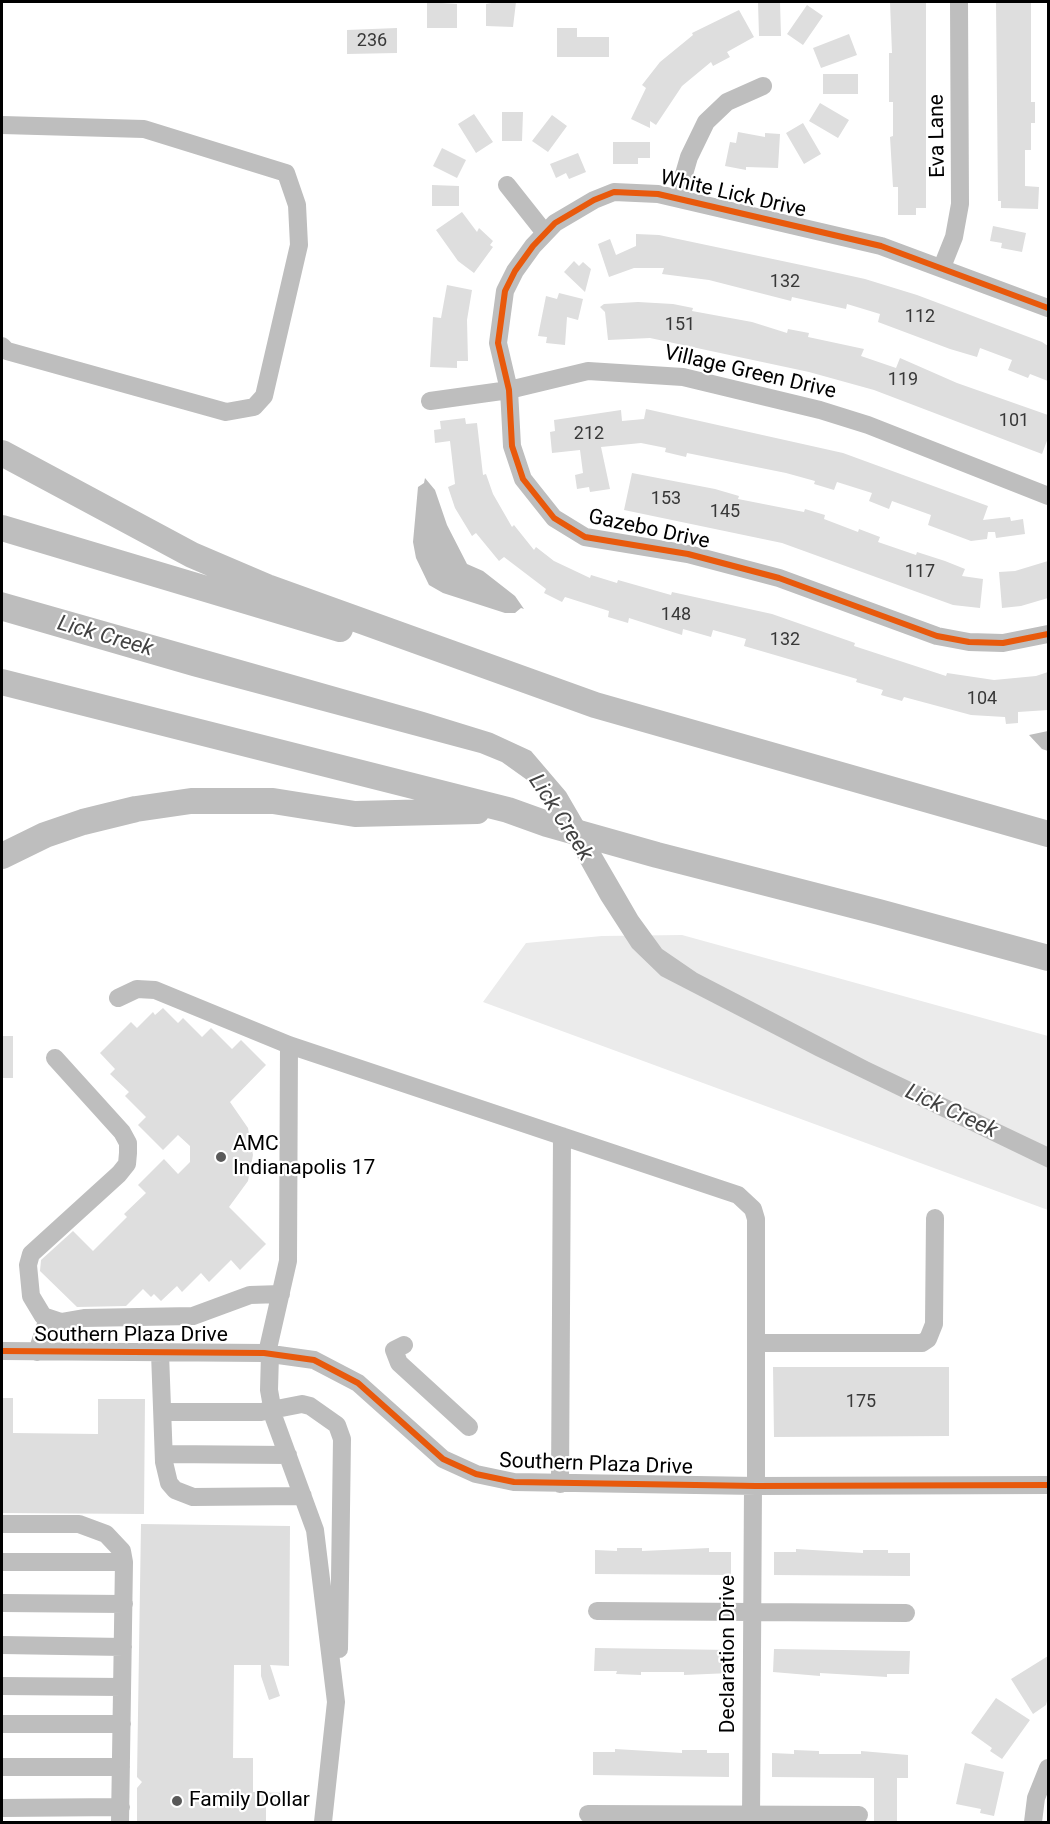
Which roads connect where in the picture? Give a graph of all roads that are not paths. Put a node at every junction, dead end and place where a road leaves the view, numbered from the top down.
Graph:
1 (959, 2) edge
2 (763, 86) dead end
3 (2, 125) edge
4 (507, 185) dead end
5 (677, 198) junction
6 (545, 233) junction
7 (942, 267) junction
8 (1048, 308) edge
9 (2, 346) edge
10 (509, 390) junction
11 (430, 401) dead end
12 (2, 453) edge
13 (1048, 496) edge
14 (2, 528) edge
15 (1048, 634) edge
16 (528, 681) junction
17 (2, 682) edge
18 (508, 810) junction
19 (1048, 834) edge
20 (2, 856) edge
21 (1048, 958) edge
22 (118, 998) dead end
23 (290, 1045) junction
24 (55, 1058) dead end
25 (562, 1136) junction
26 (934, 1218) dead end
27 (281, 1294) junction
28 (48, 1318) junction
29 (756, 1343) junction
30 (404, 1345) dead end
31 (2, 1351) edge
32 (37, 1352) junction
33 (160, 1353) junction
34 (269, 1354) junction
35 (273, 1411) junction
36 (164, 1412) junction
37 (469, 1427) dead end
38 (164, 1454) junction
39 (288, 1455) junction
40 (560, 1484) junction
41 (1048, 1485) edge
42 (754, 1486) junction
43 (303, 1496) junction
44 (2, 1524) edge
45 (2, 1562) edge
46 (124, 1562) junction
47 (2, 1603) edge
48 (123, 1604) junction
49 (597, 1611) dead end
50 (752, 1612) junction
51 (906, 1613) dead end
52 (2, 1645) edge
53 (123, 1647) junction
54 (2, 1686) edge
55 (122, 1687) junction
56 (336, 1702) junction
57 (2, 1724) edge
58 (122, 1724) junction
59 (2, 1767) edge
60 (121, 1767) junction
61 (1048, 1768) edge
62 (2, 1808) edge
63 (588, 1814) dead end
64 (120, 1815) edge
65 (859, 1815) dead end
66 (751, 1819) edge
67 (323, 1822) edge
68 (1033, 1822) edge

1 - 7 street, Eva Lane
2 - 5 street
3 - 9 street
4 - 6 street
5 - 6 street, White Lick Drive
5 - 7 street, White Lick Drive
6 - 10 street, White Lick Drive
7 - 8 street, White Lick Drive
10 - 11 street, Village Green Drive
10 - 13 street, Village Green Drive
10 - 15 street, Gazebo Drive
12 - 16 highway
14 - 16 highway
16 - 19 highway
17 - 18 highway
18 - 20 highway
18 - 21 highway
22 - 23 street, Declaration Drive
23 - 25 street, Declaration Drive
23 - 27 street
24 - 28 street
25 - 29 street, Declaration Drive
25 - 40 street
26 - 29 street
27 - 28 street
27 - 34 street
28 - 32 street
29 - 42 street, Declaration Drive
30 - 37 street
31 - 32 street, Southern Plaza Drive
32 - 33 street, Southern Plaza Drive
33 - 34 street, Southern Plaza Drive
33 - 36 street
34 - 35 street
34 - 40 street, Southern Plaza Drive
35 - 36 street
35 - 39 street
35 - 56 street
36 - 38 street
38 - 39 street
38 - 43 street
39 - 43 street
40 - 42 street, Southern Plaza Drive
41 - 42 street, Southern Plaza Drive
42 - 50 street, Declaration Drive
43 - 56 street
44 - 46 street
45 - 46 street
46 - 48 street
47 - 48 street
48 - 53 street
49 - 50 street
50 - 51 street
50 - 66 street, Declaration Drive
52 - 53 street
53 - 55 street
54 - 55 street
55 - 58 street
56 - 67 street
57 - 58 street
58 - 60 street
59 - 60 street
60 - 64 street
61 - 68 street
62 - 64 street
63 - 66 street
65 - 66 street

